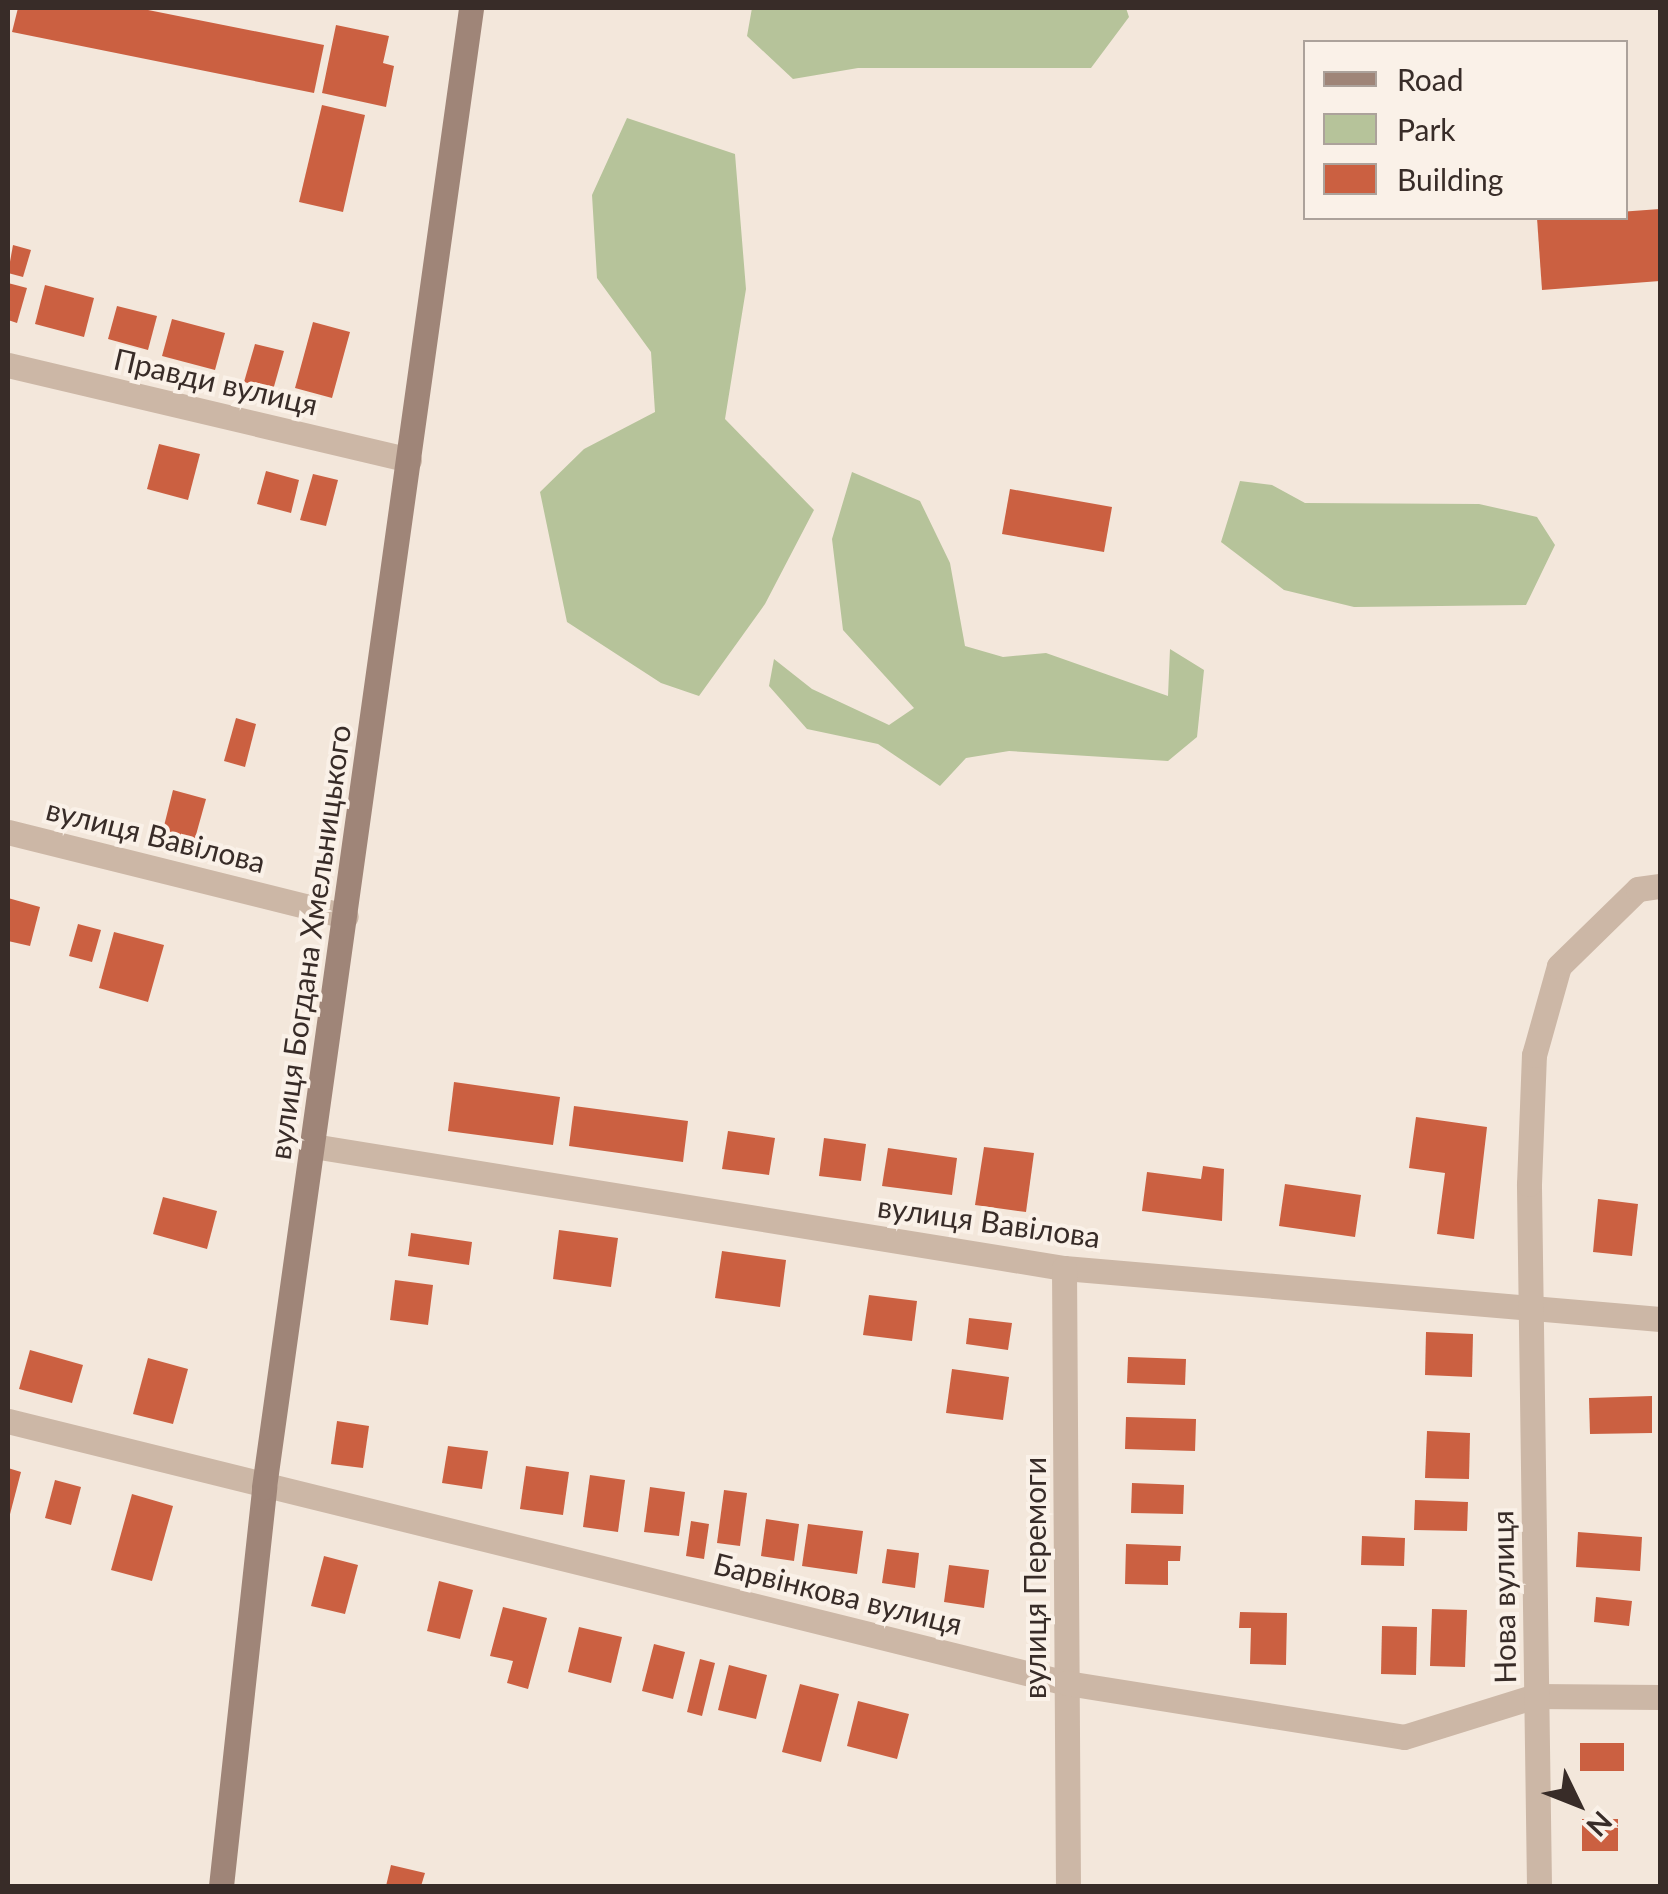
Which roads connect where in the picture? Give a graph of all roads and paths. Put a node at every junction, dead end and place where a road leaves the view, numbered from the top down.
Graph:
1 (471, 8) edge
2 (8, 365) edge
3 (409, 460) junction
4 (8, 832) edge
5 (1660, 886) edge
6 (346, 916) junction
7 (313, 1146) junction
8 (1064, 1268) junction
9 (1532, 1307) junction
10 (1660, 1319) edge
11 (8, 1421) edge
12 (264, 1487) junction
13 (1067, 1683) junction
14 (1536, 1696) junction
15 (1660, 1697) edge
16 (221, 1886) edge
17 (1068, 1886) edge
18 (1539, 1886) edge

1 - 3 street, вулиця Богдана Хмельницького
2 - 3 street, Правди вулиця
3 - 6 street, вулиця Богдана Хмельницького
4 - 6 street, вулиця Вавілова
5 - 9 street, Нова вулиця
6 - 7 street, вулиця Богдана Хмельницького
7 - 8 street, вулиця Вавілова
7 - 12 street, вулиця Богдана Хмельницького
8 - 9 street, вулиця Вавілова
8 - 13 street, вулиця Перемоги
9 - 10 street, вулиця Вавілова
9 - 14 street, Нова вулиця
11 - 12 street, Барвінкова вулиця
12 - 13 street, Барвінкова вулиця
12 - 16 street, вулиця Богдана Хмельницького
13 - 14 street, Барвінкова вулиця
13 - 17 street, вулиця Перемоги
14 - 15 street, Барвінкова вулиця
14 - 18 street, Нова вулиця

